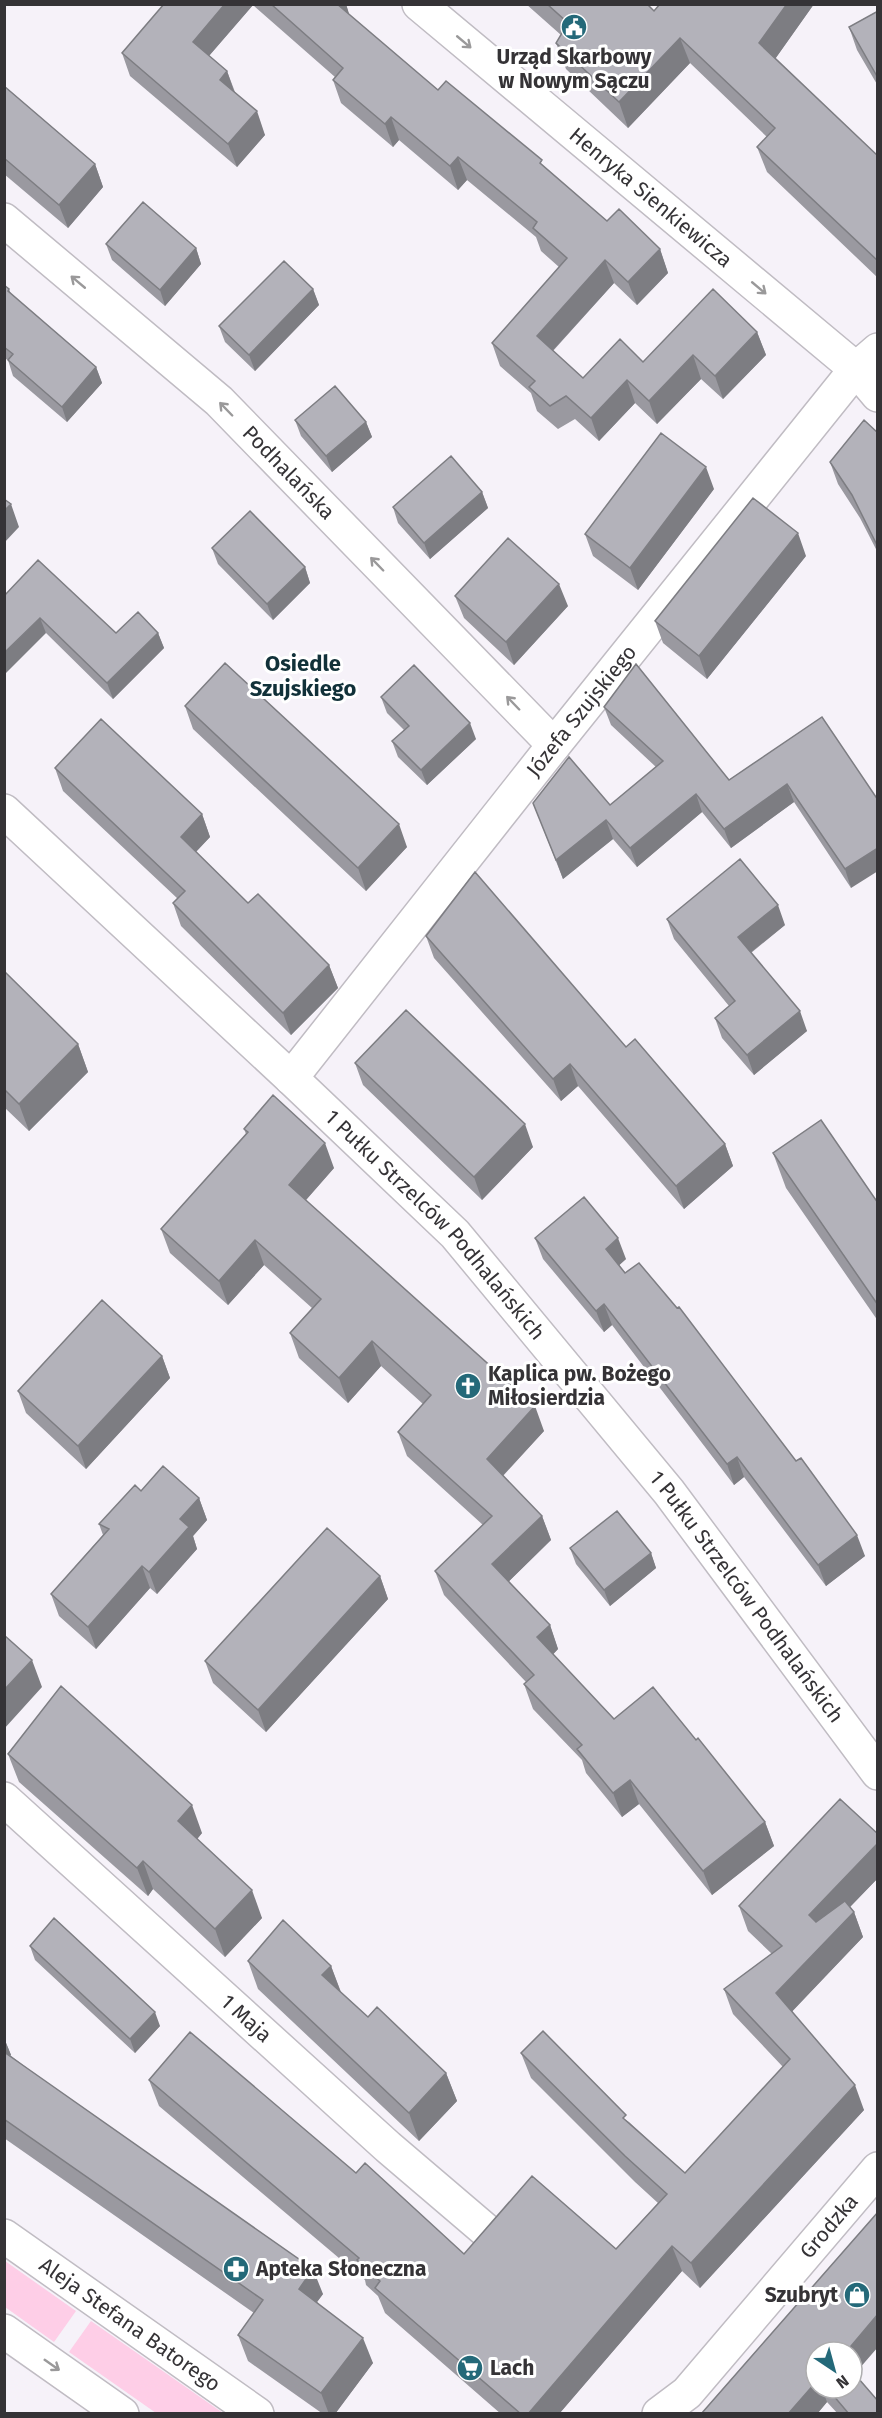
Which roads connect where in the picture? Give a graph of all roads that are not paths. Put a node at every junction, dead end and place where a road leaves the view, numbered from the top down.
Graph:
1 (419, 4) edge
2 (4, 220) edge
3 (867, 360) edge
4 (878, 395) edge
5 (554, 745) junction
6 (4, 812) edge
7 (291, 1078) junction
8 (878, 1773) edge
9 (4, 1799) edge
10 (878, 2169) edge
11 (490, 2234) edge
12 (4, 2236) edge
13 (4, 2331) edge
14 (681, 2403) edge
15 (122, 2414) edge
16 (256, 2414) edge
17 (659, 2414) edge

1 -> 3 street, Henryka Sienkiewicza
5 -> 2 street, Podhalańska
3 - 4 street, Henryka Sienkiewicza
3 - 5 street, Józefa Szujskiego
5 - 7 street, Józefa Szujskiego
6 - 7 street, 1 Pułku Strzelców Podhalańskich
7 - 8 street, 1 Pułku Strzelców Podhalańskich
9 - 11 street, 1 Maja
10 - 14 street, Grodzka
12 - 16 street, Aleja Stefana Batorego
13 -> 15 street
14 - 17 street, Grodzka

